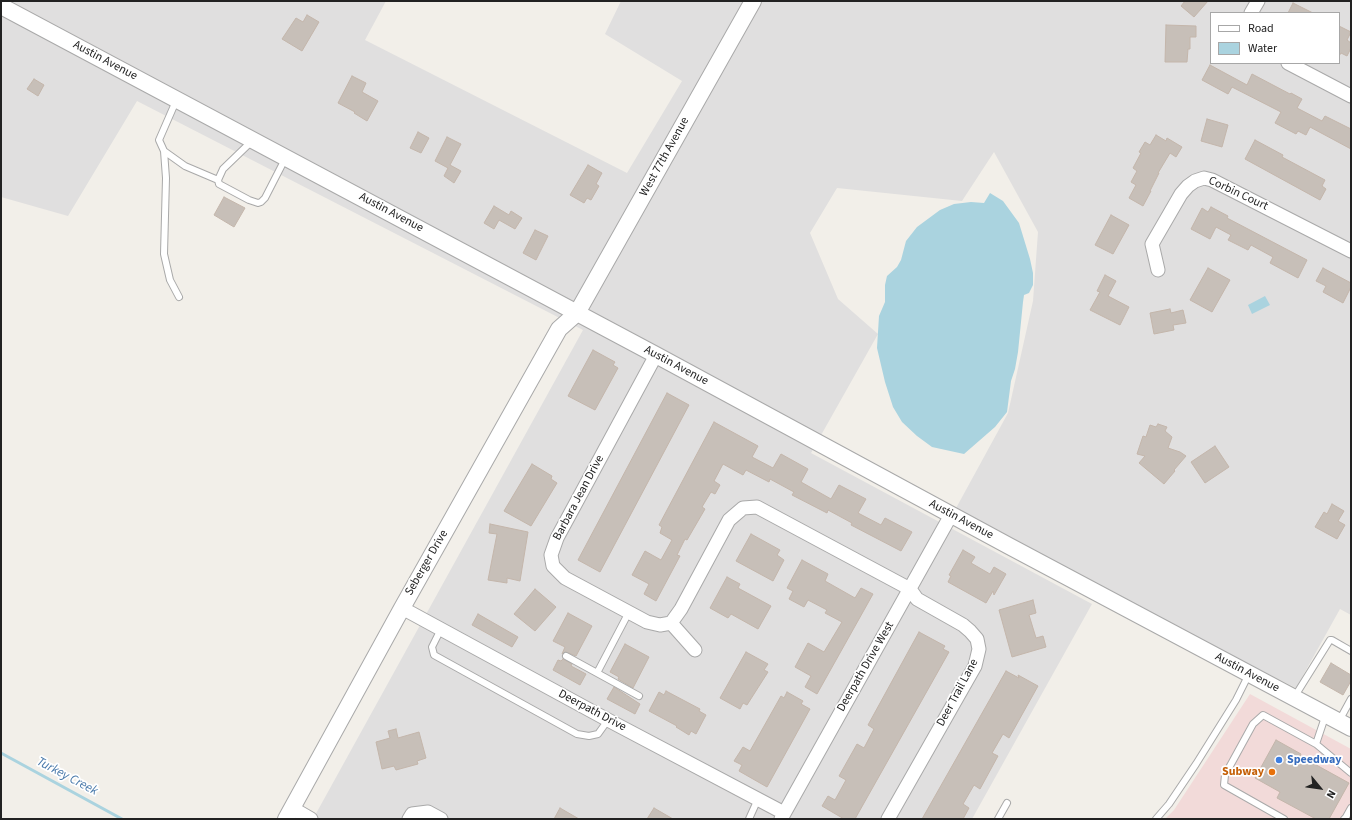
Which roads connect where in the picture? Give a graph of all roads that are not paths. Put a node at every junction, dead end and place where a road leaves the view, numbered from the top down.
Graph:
1 (753, 1) edge
2 (1258, 1) edge
3 (1, 6) edge
4 (1252, 12) edge
5 (1290, 64) edge
6 (1351, 96) edge
7 (177, 99) junction
8 (254, 140) junction
9 (164, 151) junction
10 (285, 157) junction
11 (218, 180) junction
12 (1351, 250) edge
13 (1158, 270) dead end
14 (179, 297) dead end
15 (577, 313) junction
16 (656, 355) junction
17 (951, 515) junction
18 (910, 589) junction
19 (402, 608) junction
20 (629, 612) junction
21 (671, 622) junction
22 (441, 629) junction
23 (695, 650) dead end
24 (1351, 651) edge
25 (566, 656) dead end
26 (597, 673) junction
27 (1249, 674) junction
28 (639, 696) dead end
29 (1294, 698) junction
30 (1351, 699) edge
31 (608, 720) junction
32 (1338, 721) edge
33 (1316, 744) junction
34 (1351, 773) edge
35 (758, 799) junction
36 (1007, 803) dead end
37 (1351, 808) edge
38 (289, 814) edge
39 (782, 816) edge
40 (311, 819) edge
41 (408, 819) edge
42 (441, 819) edge
43 (748, 819) edge
44 (888, 819) edge
45 (998, 819) edge
46 (1156, 819) edge
47 (1284, 819) edge
48 (1344, 819) edge

1 - 15 street, West 77th Avenue
2 - 4 street
3 - 7 street, Austin Avenue
5 - 6 street
7 - 8 street, Austin Avenue
7 - 9 lane
8 - 10 street, Austin Avenue
8 - 11 lane
9 - 11 lane
9 - 14 lane
10 - 11 lane
10 - 15 street, Austin Avenue
12 - 13 street, Corbin Court
15 - 16 street, Austin Avenue
15 - 19 street, Seberger Drive
16 - 17 street, Austin Avenue
16 - 20 street, Barbara Jean Drive
17 - 18 street, Deerpath Drive West
17 - 27 street, Austin Avenue
18 - 21 street
18 - 39 street, Deerpath Drive West
18 - 44 street, Deer Trail Lane
19 - 22 street, Deerpath Drive
19 - 38 street, Seberger Drive
20 - 21 street, Barbara Jean Drive
20 - 26 lane
21 - 23 street
22 - 31 street, Deerpath Drive
22 - 31 lane
24 - 29 lane
25 - 26 lane
26 - 28 lane
27 - 29 street, Austin Avenue
27 - 46 lane
29 - 32 street, Austin Avenue
30 - 32 lane
31 - 35 street, Deerpath Drive
32 - 33 lane
33 - 34 lane
33 - 47 lane
35 - 39 street, Deerpath Drive
35 - 43 lane
36 - 45 lane
37 - 48 lane
38 - 40 street
41 - 42 street

